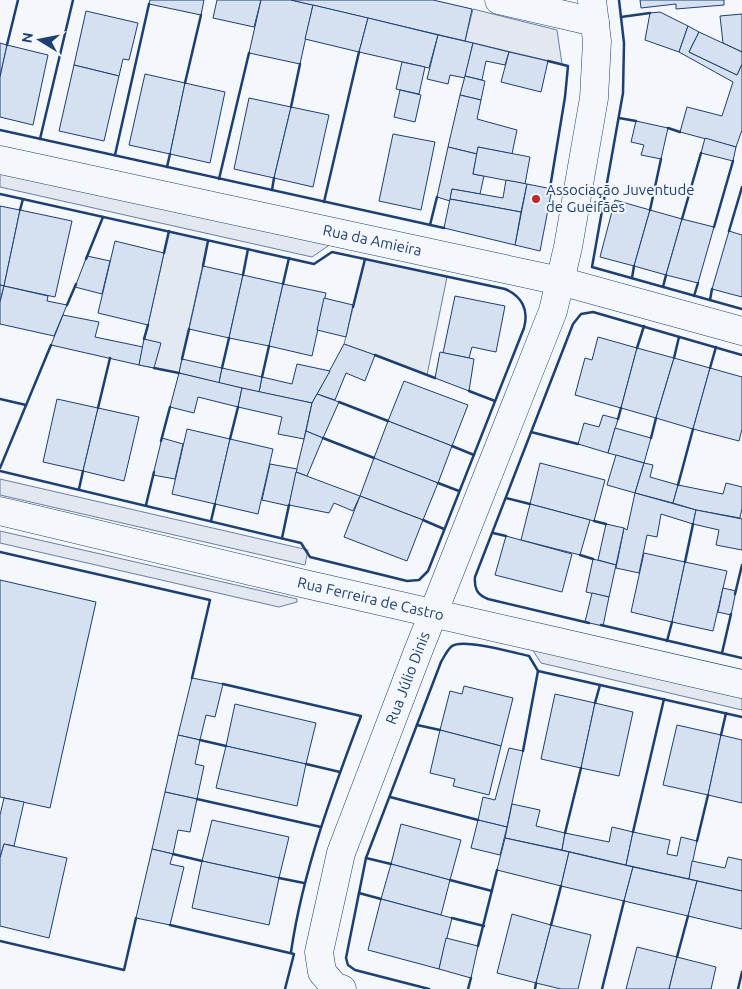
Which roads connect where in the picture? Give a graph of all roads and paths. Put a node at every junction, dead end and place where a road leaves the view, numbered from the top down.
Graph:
1 (499, 0) edge
2 (594, 11) edge
3 (0, 160) edge
4 (560, 281) junction
5 (742, 331) edge
6 (0, 511) edge
7 (434, 614) junction
8 (742, 684) edge
9 (342, 989) edge

1 - 2 street
2 - 4 street, Rua Júlio Dinis
3 - 4 street, Rua da Amieira
4 - 5 street, Rua da Amieira
4 - 7 street, Rua Júlio Dinis
6 - 7 street, Rua Ferreira de Castro
7 - 8 street, Rua Ferreira de Castro
7 - 9 street, Rua Júlio Dinis

